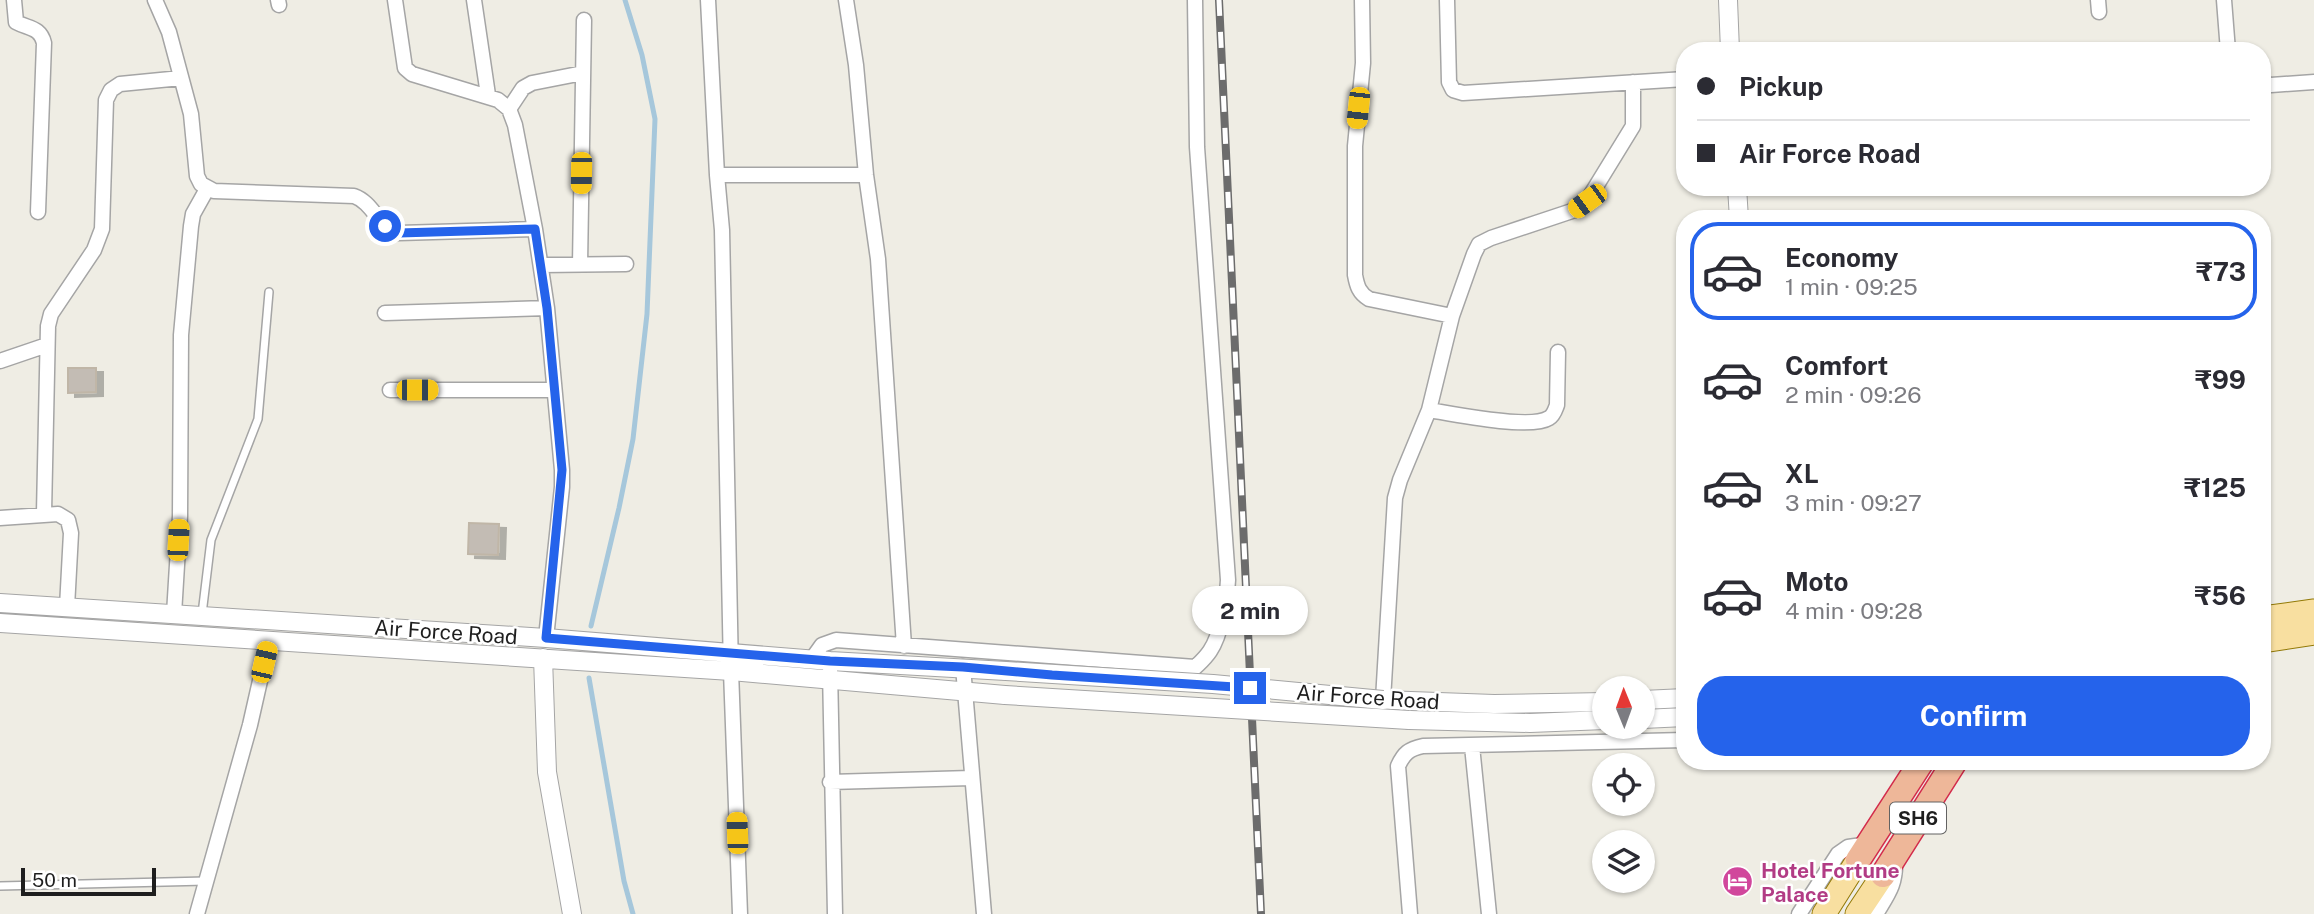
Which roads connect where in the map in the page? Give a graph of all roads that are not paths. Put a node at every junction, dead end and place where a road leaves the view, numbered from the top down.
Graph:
1 (14, 0) edge
2 (155, 0) edge
3 (394, 0) edge
4 (474, 0) edge
5 (708, 0) edge
6 (846, 0) edge
7 (1195, 0) edge
8 (1362, 0) edge
9 (1447, 0) edge
10 (1728, 0) edge
11 (2224, 0) edge
12 (584, 19) dead end
13 (1730, 42) edge
14 (2227, 42) edge
15 (583, 73) junction
16 (181, 78) junction
17 (1676, 80) edge
18 (1633, 82) junction
19 (2314, 82) edge
20 (2271, 85) edge
21 (488, 95) junction
22 (509, 109) junction
23 (717, 175) junction
24 (866, 175) junction
25 (207, 189) junction
26 (38, 212) dead end
27 (535, 229) junction
28 (626, 264) dead end
29 (541, 265) junction
30 (580, 265) junction
31 (269, 292) dead end
32 (547, 308) junction
33 (385, 313) dead end
34 (1452, 316) junction
35 (47, 345) junction
36 (1558, 352) dead end
37 (0, 361) edge
38 (390, 390) dead end
39 (554, 390) junction
40 (1429, 410) junction
41 (44, 513) junction
42 (0, 518) edge
43 (0, 603) edge
44 (67, 607) junction
45 (2314, 611) edge
46 (174, 614) junction
47 (201, 616) junction
48 (2271, 617) edge
49 (0, 623) edge
50 (2314, 633) edge
51 (546, 638) junction
52 (270, 641) junction
53 (2271, 641) edge
54 (904, 646) junction
55 (733, 652) junction
56 (542, 658) junction
57 (821, 660) junction
58 (963, 667) junction
59 (1195, 667) junction
60 (732, 671) junction
61 (830, 681) junction
62 (1178, 682) junction
63 (965, 693) junction
64 (1676, 698) edge
65 (1656, 699) edge
66 (1383, 700) junction
67 (1592, 702) edge
68 (1676, 717) edge
69 (1656, 718) edge
70 (1592, 721) edge
71 (1676, 740) edge
72 (1472, 746) junction
73 (1916, 770) edge
74 (1949, 770) edge
75 (971, 778) junction
76 (830, 782) junction
77 (1864, 852) junction
78 (1889, 866) junction
79 (206, 881) junction
80 (0, 886) edge
81 (197, 914) edge
82 (572, 914) edge
83 (740, 914) edge
84 (835, 914) edge
85 (984, 914) edge
86 (1410, 914) edge
87 (1489, 914) edge
88 (1799, 914) edge
89 (1824, 914) edge
90 (1857, 914) edge
91 (1876, 914) edge

1 - 26 street
2 - 16 street
3 - 21 street
4 - 21 street
5 - 23 street
6 - 24 street
7 - 59 street
8 - 34 street
9 - 18 street
10 - 13 street
11 - 14 street
12 - 15 street
15 - 22 street
15 - 30 street
16 - 25 street
16 - 35 street
17 - 18 street
18 - 34 street
19 - 20 street
21 - 22 street
22 - 27 street
23 - 24 street
23 - 55 street
24 - 54 street
25 - 27 street
25 - 46 street
27 - 29 street
28 - 30 street
29 - 30 street
29 - 32 street
31 - 47 lane
32 - 33 street
32 - 39 street
34 - 40 street
35 - 37 street
35 - 41 street
36 - 40 street
38 - 39 street
39 - 51 street
40 - 66 street
41 - 42 street
41 - 44 street
43 - 44 street, Air Force Road
44 - 46 street, Air Force Road
45 - 48 main road
46 - 47 street, Air Force Road
47 - 51 street, Air Force Road
49 - 52 street, Air Force Road
50 - 53 main road
51 - 55 street, Air Force Road
52 - 56 street, Air Force Road
52 - 79 street
54 - 57 street
54 - 59 street
55 - 57 street, Air Force Road
55 - 60 street
56 - 60 street, Air Force Road
56 - 82 street
57 - 58 street, Air Force Road
57 - 61 street
58 - 62 street, Air Force Road, bridge
58 - 63 street
59 - 62 street
60 - 61 street, Air Force Road
60 - 83 street
61 - 63 street, Air Force Road
61 - 76 street
62 - 66 street, Air Force Road, bridge
63 - 70 street, Air Force Road, bridge
63 - 75 street
64 - 65 street
66 - 67 street, Air Force Road
68 - 69 street
71 - 72 street
72 - 86 street
72 - 87 street
73 - 77 highway, SH6
74 - 78 highway, SH6
75 - 76 street
75 - 85 street
76 - 84 street
77 - 88 street
77 - 89 main road, SH6
78 - 90 main road, SH6
78 - 91 street
79 - 80 lane
79 - 81 street

